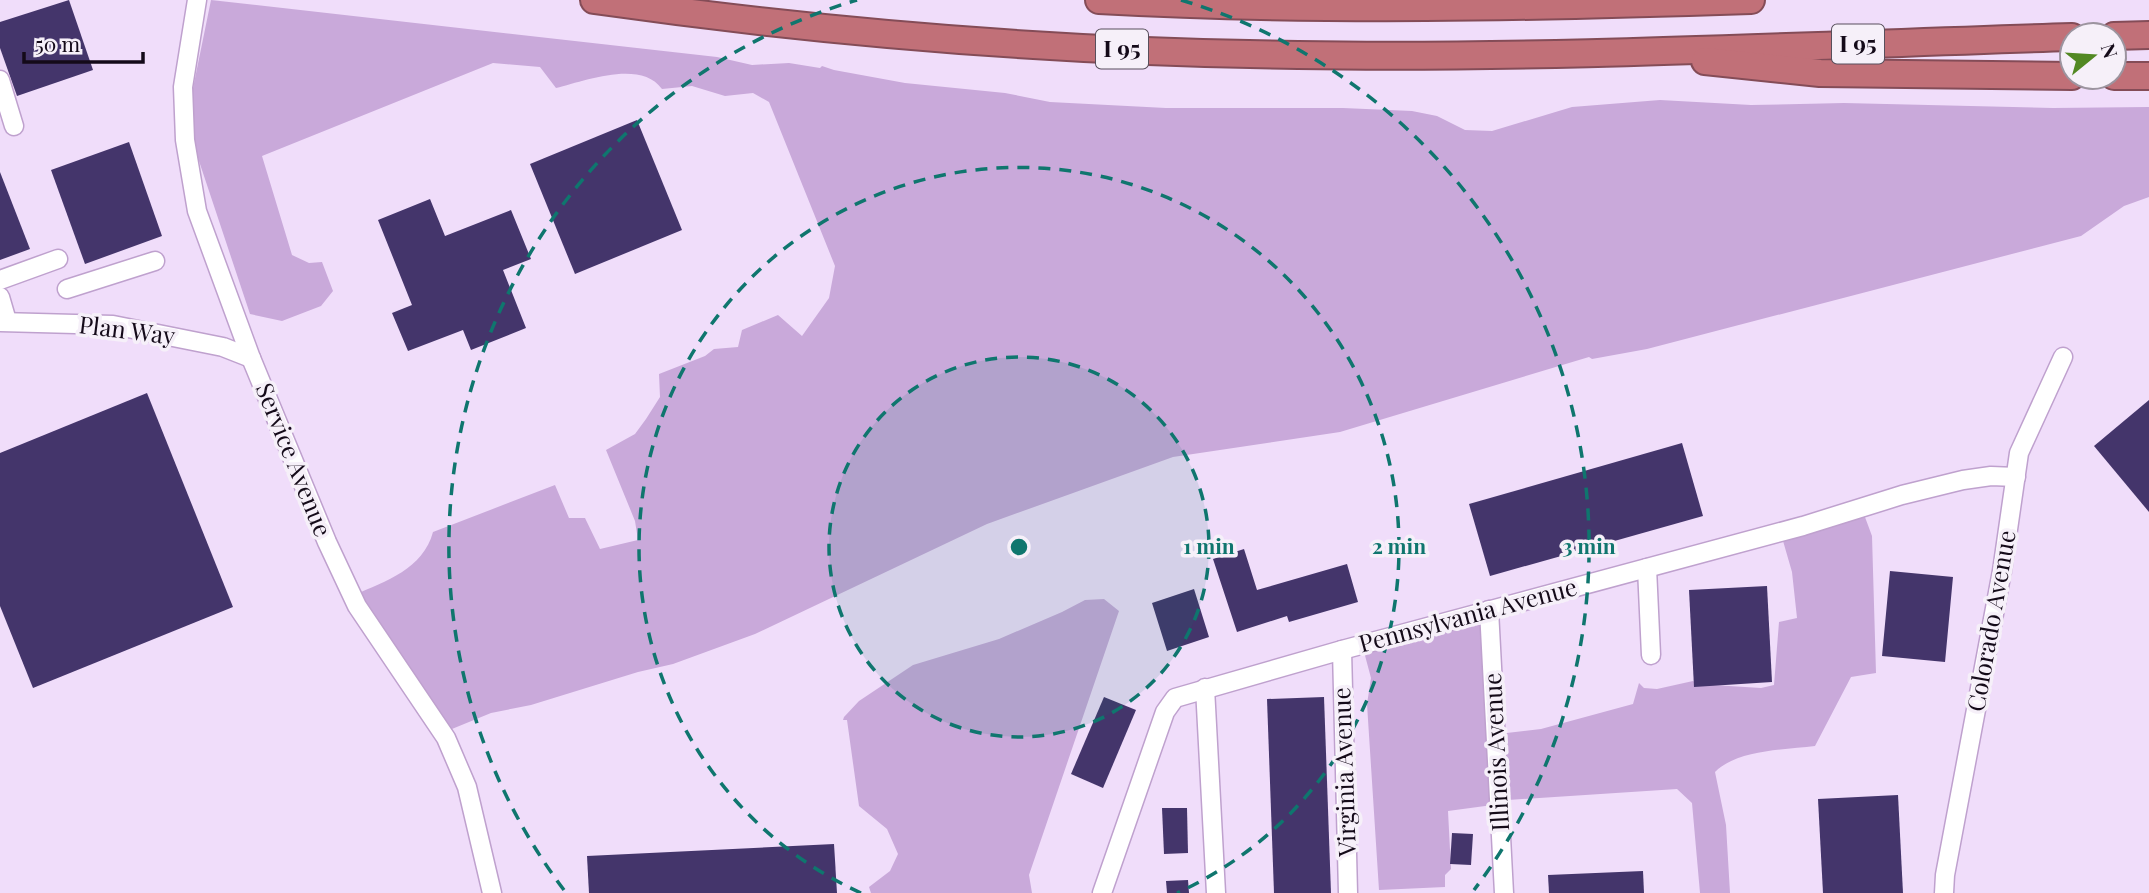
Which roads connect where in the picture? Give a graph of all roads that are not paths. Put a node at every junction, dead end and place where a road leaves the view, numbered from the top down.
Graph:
1 (197, 0) edge
2 (593, 0) edge
3 (1100, 0) edge
4 (1751, 0) edge
5 (2149, 35) edge
6 (2128, 36) edge
7 (2058, 37) edge
8 (1645, 51) junction
9 (2058, 76) edge
10 (2128, 76) edge
11 (2149, 76) edge
12 (0, 80) edge
13 (14, 126) dead end
14 (58, 259) dead end
15 (155, 261) dead end
16 (0, 279) edge
17 (67, 289) dead end
18 (0, 297) edge
19 (3, 322) edge
20 (2063, 357) dead end
21 (251, 358) junction
22 (2016, 477) junction
23 (1647, 568) junction
24 (1489, 610) junction
25 (1342, 650) junction
26 (1651, 655) dead end
27 (1205, 688) junction
28 (492, 893) edge
29 (1102, 893) edge
30 (1216, 893) edge
31 (1348, 893) edge
32 (1504, 893) edge
33 (1944, 893) edge

1 - 21 street, Service Avenue
2 - 8 highway, I 95
3 - 4 highway, I 95
5 - 6 highway
7 - 8 highway, I 95
8 - 9 highway
10 - 11 highway
12 - 13 street
14 - 16 street
15 - 17 street
18 - 19 street
19 - 21 street, Plan Way
20 - 22 street, Colorado Avenue
21 - 28 street, Service Avenue
22 - 23 street, Pennsylvania Avenue
22 - 33 street, Colorado Avenue
23 - 24 street, Pennsylvania Avenue
23 - 26 street
24 - 25 street, Pennsylvania Avenue
24 - 32 street, Illinois Avenue
25 - 27 street, Pennsylvania Avenue
25 - 31 street, Virginia Avenue
27 - 29 street, Pennsylvania Avenue
27 - 30 street

